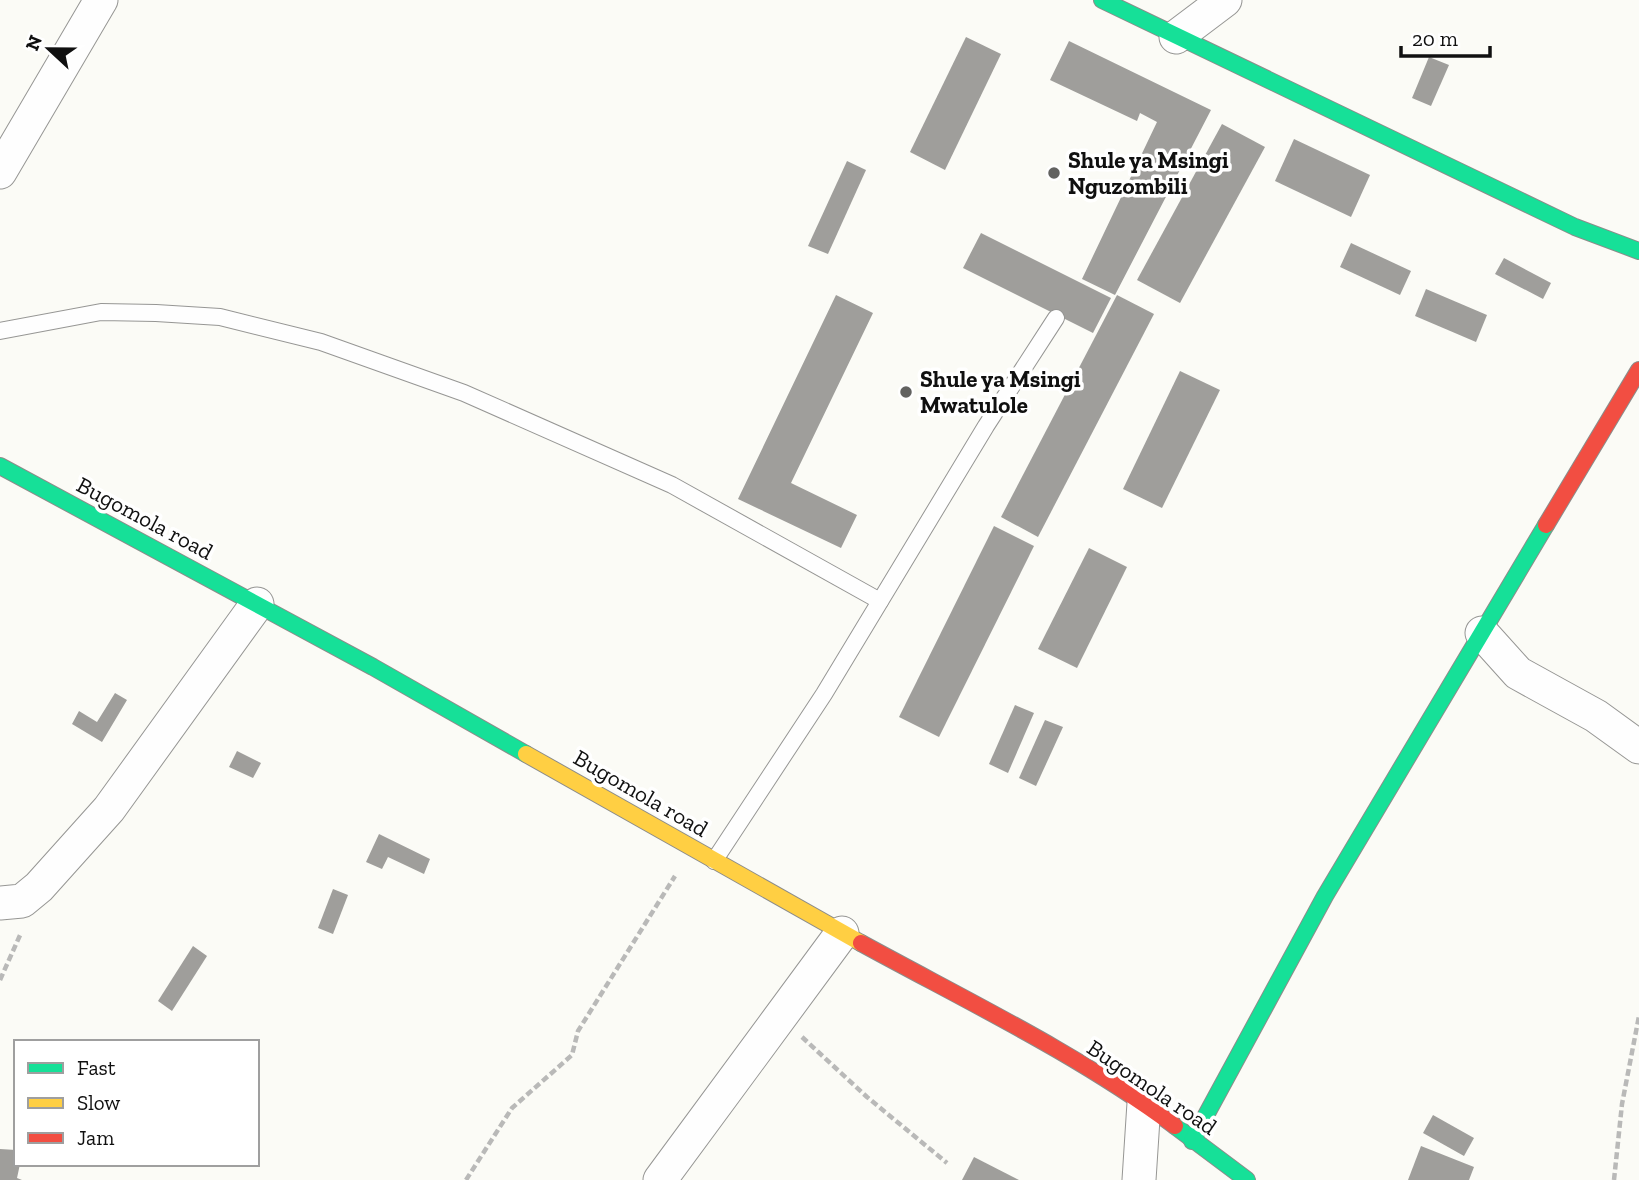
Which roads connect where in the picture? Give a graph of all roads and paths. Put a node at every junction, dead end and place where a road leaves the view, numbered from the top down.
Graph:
1 (101, 0) edge
2 (1102, 0) edge
3 (1225, 0) edge
4 (1177, 37) junction
5 (0, 172) edge
6 (1639, 251) edge
7 (1056, 318) dead end
8 (0, 331) edge
9 (1639, 370) edge
10 (0, 466) edge
11 (880, 601) junction
12 (257, 604) junction
13 (1482, 633) junction
14 (1639, 747) edge
15 (692, 849) junction
16 (714, 861) junction
17 (0, 903) edge
18 (842, 933) junction
19 (1639, 1016) edge
20 (779, 1019) junction
21 (1144, 1103) junction
22 (1192, 1141) junction
23 (947, 1163) dead end
24 (466, 1180) edge
25 (660, 1180) edge
26 (1139, 1180) edge
27 (1247, 1180) edge
28 (1614, 1180) edge

1 - 5 street
2 - 4 street
3 - 4 street
4 - 6 street
7 - 11 lane
8 - 11 lane
9 - 13 street
10 - 12 street, Bugomola road
11 - 16 lane
12 - 15 street, Bugomola road
12 - 17 street
13 - 14 street
13 - 22 street
15 - 16 street, Bugomola road
15 - 24 path
16 - 18 street, Bugomola road
18 - 20 street
18 - 21 street, Bugomola road
19 - 28 path
20 - 23 path
20 - 25 street
21 - 22 street, Bugomola road
21 - 26 street
22 - 27 street, Bugomola road

